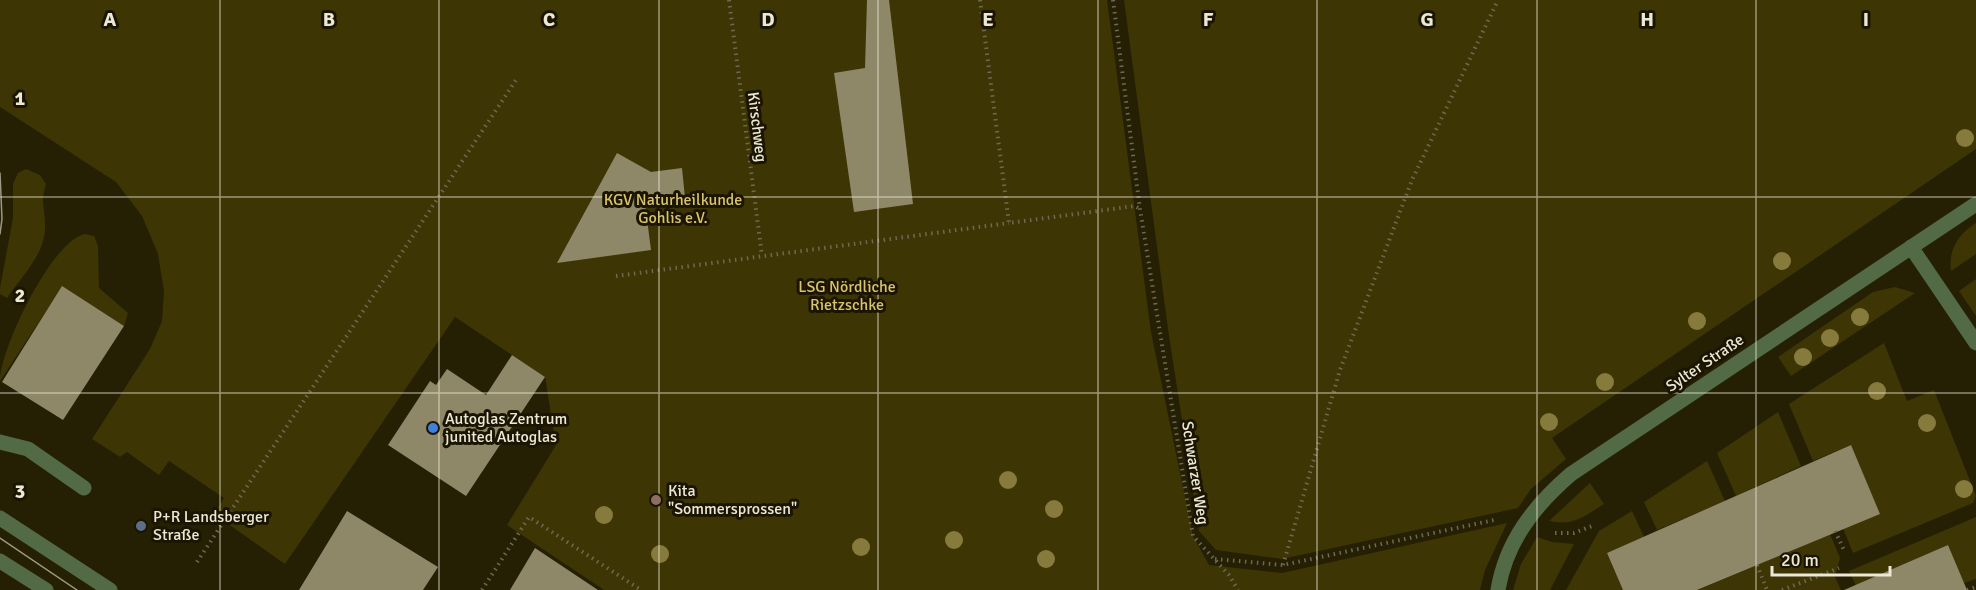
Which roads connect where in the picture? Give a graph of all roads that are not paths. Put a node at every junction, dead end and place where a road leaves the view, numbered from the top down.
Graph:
1 (1976, 204) edge
2 (1911, 247) junction
3 (1976, 343) edge
4 (0, 442) edge
5 (84, 488) dead end
6 (0, 518) edge
7 (0, 561) edge
8 (46, 590) edge
9 (110, 590) edge
10 (1498, 590) edge

1 - 2 street, Sylter Straße
2 - 3 street
2 - 10 street, Sylter Straße
4 - 5 street
6 - 9 street
7 - 8 street

